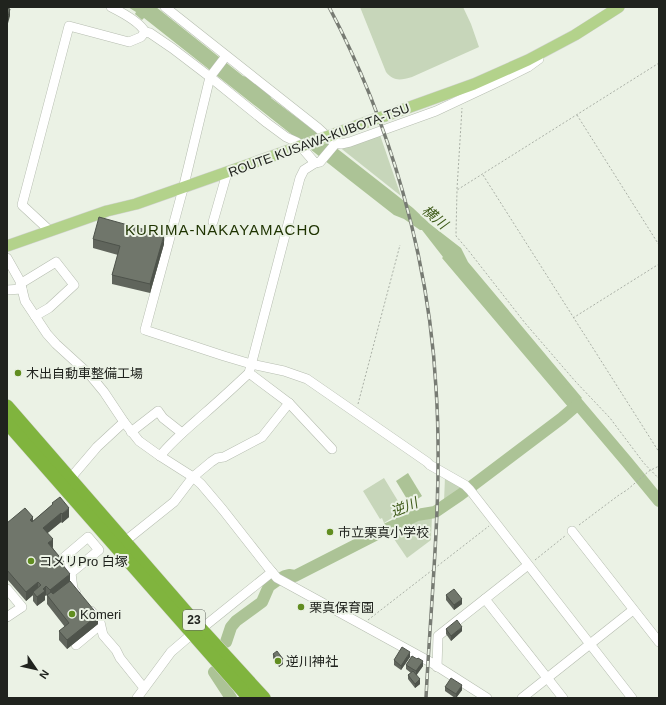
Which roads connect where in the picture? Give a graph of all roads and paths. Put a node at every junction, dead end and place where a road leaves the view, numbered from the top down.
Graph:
1 (111, 7) edge
2 (165, 7) edge
3 (619, 7) edge
4 (145, 32) junction
5 (544, 52) junction
6 (226, 56) junction
7 (659, 63) edge
8 (210, 77) junction
9 (462, 99) junction
10 (577, 115) junction
11 (333, 141) junction
12 (317, 163) junction
13 (227, 173) junction
14 (482, 174) junction
15 (183, 189) junction
16 (457, 190) junction
17 (213, 222) dead end
18 (50, 231) junction
19 (659, 244) edge
20 (400, 245) dead end
21 (7, 246) edge
22 (7, 258) edge
23 (659, 264) edge
24 (21, 286) junction
25 (7, 290) edge
26 (35, 316) junction
27 (574, 318) junction
28 (250, 368) junction
29 (289, 403) junction
30 (7, 406) edge
31 (356, 412) junction
32 (124, 422) junction
33 (7, 423) edge
34 (131, 432) junction
35 (182, 433) junction
36 (332, 448) dead end
37 (659, 452) edge
38 (160, 456) junction
39 (659, 466) edge
40 (650, 471) junction
41 (74, 474) dead end
42 (193, 477) junction
43 (659, 479) edge
44 (627, 490) dead end
45 (494, 522) junction
46 (99, 528) junction
47 (572, 531) dead end
48 (88, 537) junction
49 (129, 538) dead end
50 (528, 565) junction
51 (71, 573) junction
52 (277, 577) junction
53 (7, 589) edge
54 (485, 600) junction
55 (633, 610) junction
56 (7, 617) edge
57 (100, 625) junction
58 (362, 625) junction
59 (197, 632) junction
60 (659, 642) edge
61 (590, 644) junction
62 (76, 645) dead end
63 (437, 667) junction
64 (547, 678) junction
65 (144, 688) junction
66 (137, 698) edge
67 (249, 698) edge
68 (264, 698) edge
69 (487, 698) edge
70 (522, 698) edge
71 (563, 698) edge
72 (632, 698) edge

1 - 4 street
2 - 6 street
3 - 5 main road, ROUTE KUSAWA-KUBOTA-TSU
4 - 8 street
4 - 18 street
5 - 9 street
5 - 11 main road, ROUTE KUSAWA-KUBOTA-TSU
6 - 8 street
6 - 11 street
7 - 10 path
8 - 12 street
8 - 15 street
9 - 11 street
9 - 16 path
10 - 14 path
10 - 19 path
11 - 12 street
11 - 13 main road, ROUTE KUSAWA-KUBOTA-TSU, bridge
12 - 28 street
13 - 15 main road, ROUTE KUSAWA-KUBOTA-TSU
13 - 17 street
14 - 16 path
14 - 27 path
15 - 18 main road, ROUTE KUSAWA-KUBOTA-TSU
15 - 28 street
16 - 40 path
18 - 21 main road, ROUTE KUSAWA-KUBOTA-TSU
20 - 31 path
22 - 24 street
23 - 27 path
24 - 25 street
24 - 26 street
24 - 26 street
26 - 32 street
27 - 37 path
28 - 29 street
28 - 31 street
28 - 35 street
29 - 36 street
29 - 42 street
30 - 59 highway, 23
31 - 45 street
32 - 34 street
32 - 41 street
33 - 46 highway, 23
34 - 35 street
34 - 38 street
35 - 38 street
38 - 42 street
39 - 40 path
40 - 43 path
40 - 44 path
42 - 49 street
42 - 52 street
45 - 50 street
45 - 58 path
46 - 48 street
46 - 59 highway, 23
47 - 55 street
48 - 51 street
48 - 51 street
50 - 54 street
50 - 61 street
51 - 57 street
52 - 58 street
52 - 59 street
53 - 56 street
54 - 63 street
54 - 64 street
55 - 60 street
55 - 61 street
57 - 62 street
57 - 65 street
58 - 63 street
59 - 65 street
59 - 67 highway, 23
59 - 68 highway, 23
61 - 64 street
61 - 72 street
63 - 69 street
64 - 70 street
64 - 71 street
65 - 66 street

